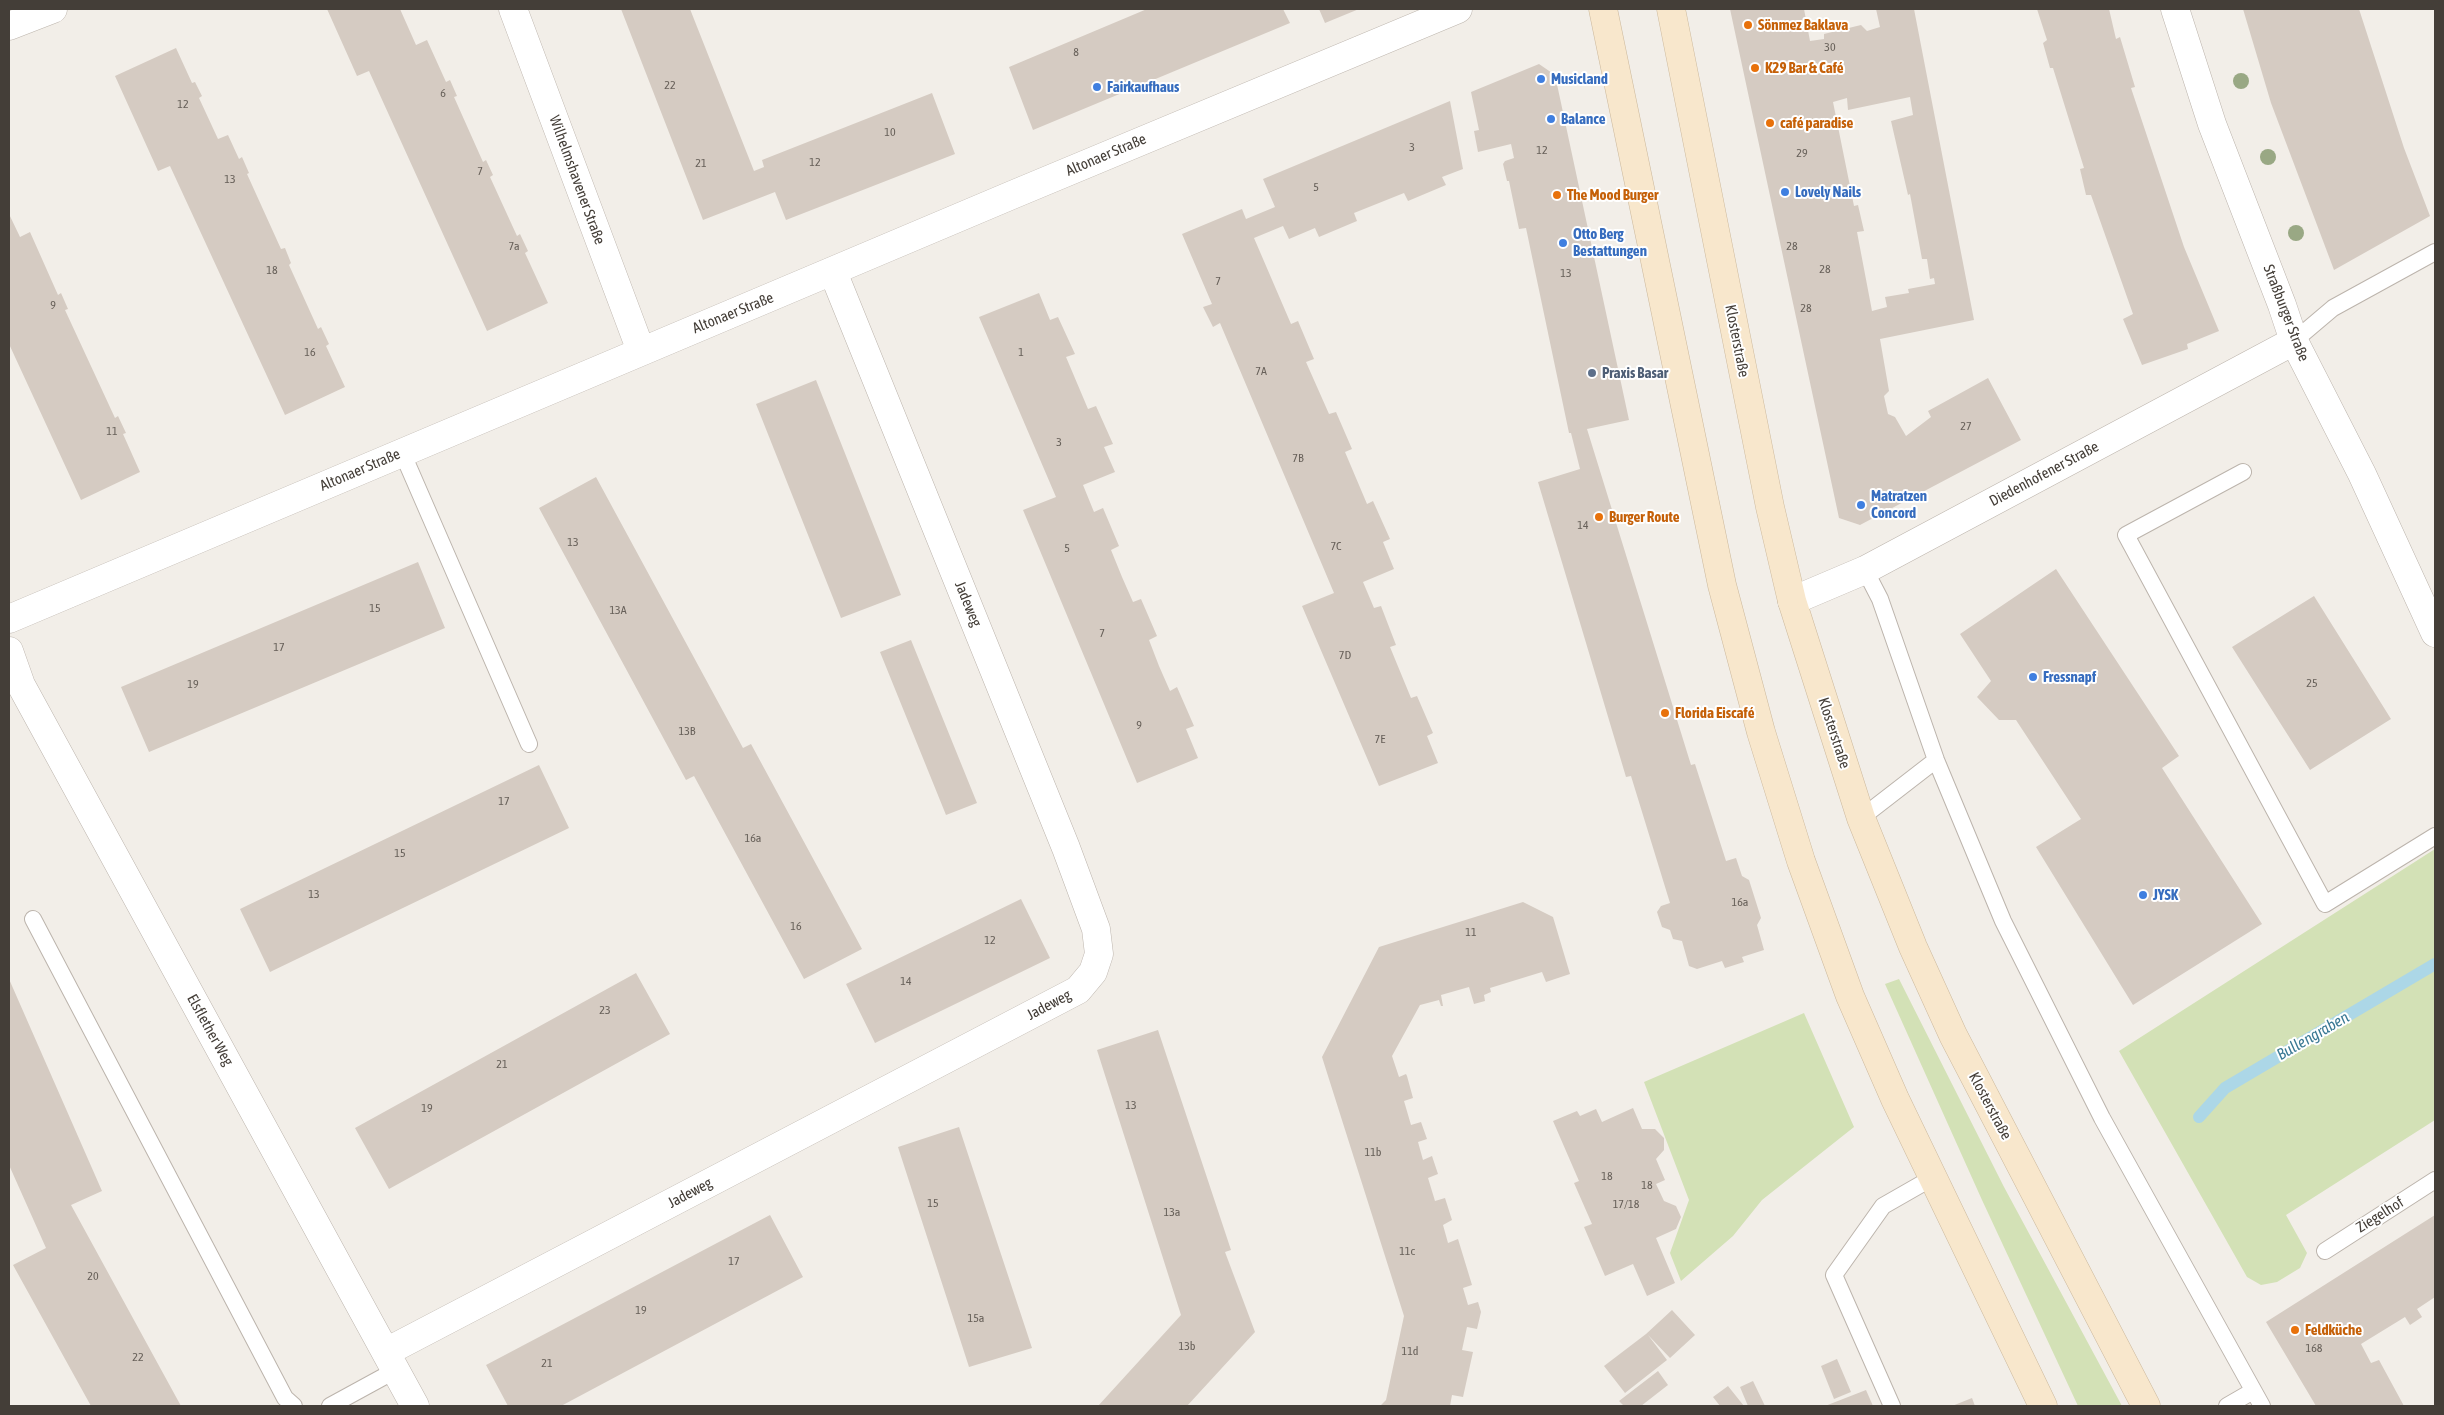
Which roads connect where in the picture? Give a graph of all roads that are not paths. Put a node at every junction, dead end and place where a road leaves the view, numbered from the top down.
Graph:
1 (53, 9) edge
2 (514, 9) edge
3 (1458, 9) edge
4 (1603, 9) edge
5 (1671, 9) edge
6 (2175, 9) edge
7 (9, 26) edge
8 (2435, 252) edge
9 (833, 272) junction
10 (2294, 341) junction
11 (641, 351) junction
12 (402, 452) junction
13 (2243, 472) dead end
14 (1865, 570) junction
15 (1792, 601) junction
16 (9, 619) edge
17 (2435, 633) edge
18 (9, 651) edge
19 (529, 744) dead end
20 (1936, 760) junction
21 (1861, 818) junction
22 (2435, 836) edge
23 (33, 919) dead end
24 (1932, 1178) junction
25 (2435, 1180) edge
26 (2325, 1250) dead end
27 (391, 1361) junction
28 (2253, 1392) junction
29 (294, 1406) edge
30 (330, 1406) edge
31 (416, 1406) edge
32 (1892, 1406) edge
33 (2043, 1406) edge
34 (2146, 1406) edge
35 (2226, 1406) edge
36 (2262, 1406) edge

1 - 7 street
2 - 11 street, Wilhelmshavener Straße
3 - 9 street, Altonaer Straße
4 - 24 main road
5 - 15 main road, Klosterstraße
6 - 10 street, Straßburger Straße
8 - 10 lane
9 - 11 street, Altonaer Straße
9 - 27 street, Jadeweg
10 - 14 street, Diedenhofener Straße
10 - 17 street, Straßburger Straße
11 - 12 street, Altonaer Straße
12 - 16 street, Altonaer Straße
12 - 19 lane
13 - 22 lane
14 - 15 street, Diedenhofener Straße
14 - 20 lane
15 - 21 main road, Klosterstraße
18 - 27 street, Elsflether Weg
20 - 21 lane
20 - 28 lane
21 - 34 main road, Klosterstraße
23 - 29 lane
24 - 32 lane
24 - 33 main road
25 - 26 lane, Ziegelhof
27 - 30 lane
27 - 31 street, Elsflether Weg
28 - 35 lane
28 - 36 lane

